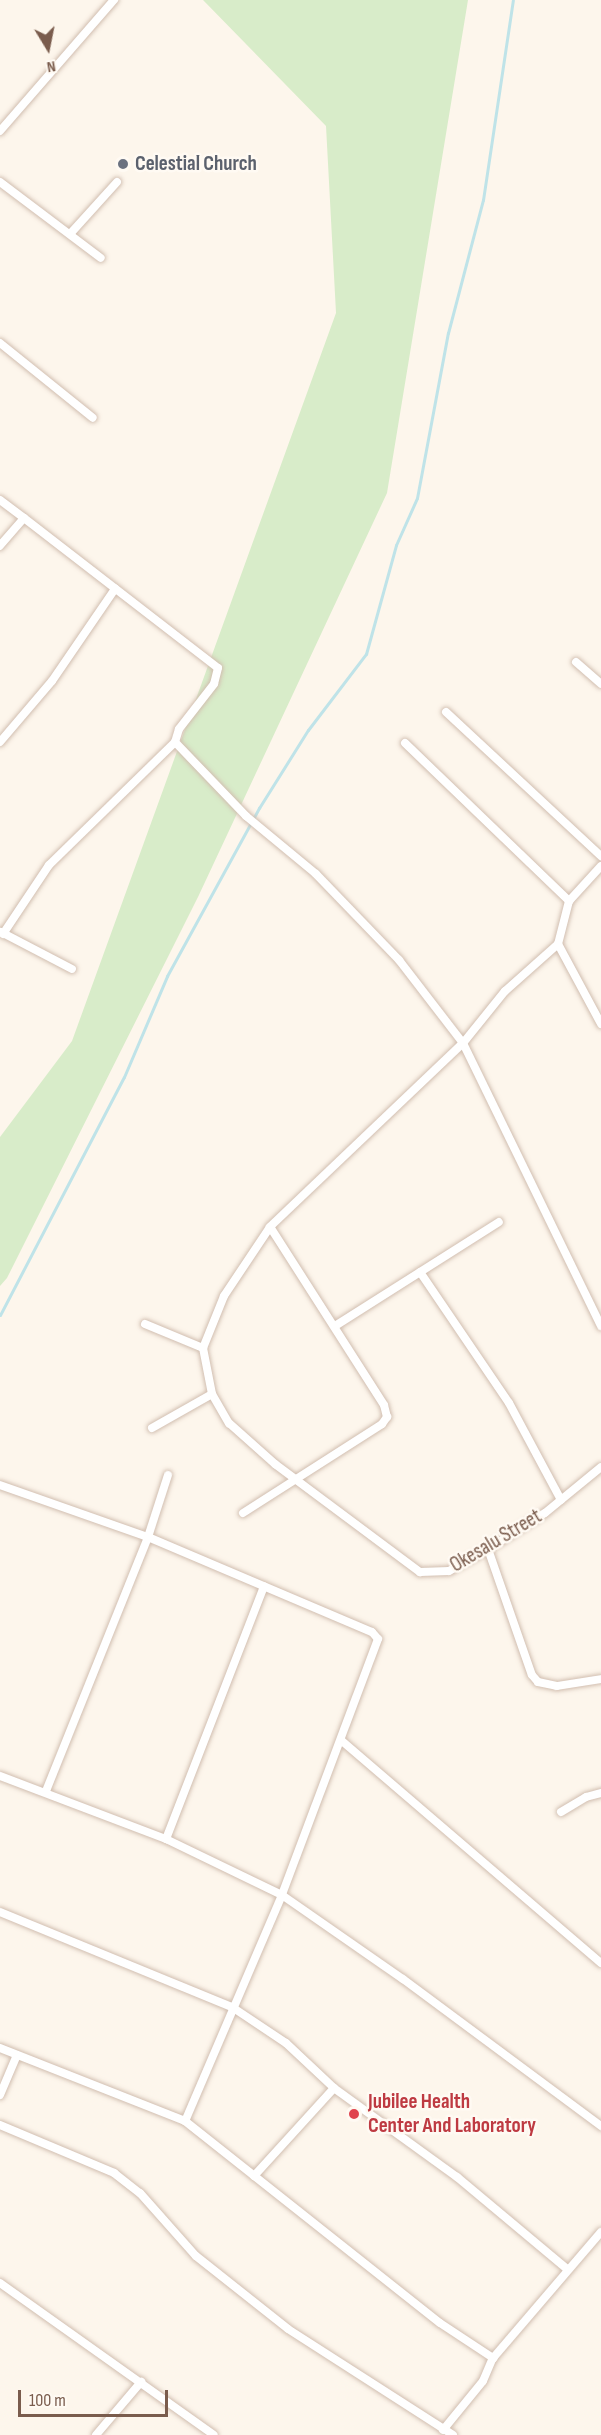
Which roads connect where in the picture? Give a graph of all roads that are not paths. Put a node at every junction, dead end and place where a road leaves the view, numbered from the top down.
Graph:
1 (114, 0) edge
2 (0, 131) edge
3 (0, 182) edge
4 (117, 182) dead end
5 (70, 234) junction
6 (101, 258) dead end
7 (0, 343) edge
8 (93, 418) dead end
9 (0, 500) edge
10 (24, 518) junction
11 (0, 546) edge
12 (115, 589) junction
13 (576, 662) dead end
14 (601, 684) edge
15 (446, 712) dead end
16 (0, 742) edge
17 (175, 742) junction
18 (405, 743) dead end
19 (601, 856) edge
20 (601, 866) edge
21 (569, 902) junction
22 (2, 933) edge
23 (558, 944) junction
24 (72, 969) dead end
25 (601, 1024) edge
26 (463, 1043) junction
27 (499, 1222) dead end
28 (270, 1227) junction
29 (420, 1272) junction
30 (145, 1324) dead end
31 (335, 1326) junction
32 (601, 1326) edge
33 (203, 1348) junction
34 (212, 1394) junction
35 (152, 1428) dead end
36 (601, 1467) edge
37 (168, 1475) dead end
38 (298, 1480) junction
39 (0, 1485) edge
40 (561, 1500) junction
41 (243, 1512) dead end
42 (147, 1537) junction
43 (488, 1549) junction
44 (264, 1587) junction
45 (601, 1679) edge
46 (342, 1741) junction
47 (0, 1776) edge
48 (46, 1791) junction
49 (601, 1793) edge
50 (561, 1812) dead end
51 (166, 1839) junction
52 (282, 1895) junction
53 (0, 1912) edge
54 (601, 1963) edge
55 (232, 2007) junction
56 (0, 2048) edge
57 (17, 2055) junction
58 (334, 2088) junction
59 (0, 2094) edge
60 (185, 2121) junction
61 (0, 2125) edge
62 (601, 2126) edge
63 (254, 2176) junction
64 (601, 2232) edge
65 (593, 2242) junction
66 (601, 2249) edge
67 (566, 2268) junction
68 (0, 2283) edge
69 (493, 2358) junction
70 (141, 2382) junction
71 (443, 2430) junction
72 (96, 2435) edge
73 (214, 2435) edge
74 (453, 2435) edge

1 - 2 street
3 - 5 street
4 - 5 street
5 - 6 street
7 - 8 street
9 - 10 street
10 - 11 street
10 - 12 street
12 - 16 street
12 - 17 street
13 - 14 street
15 - 19 street
17 - 22 street
17 - 26 street
18 - 21 street
20 - 21 street
21 - 23 street
22 - 24 street
23 - 25 street
23 - 26 street
26 - 28 street
26 - 32 street
27 - 29 street
28 - 31 street
28 - 33 street
29 - 31 street
29 - 40 street
30 - 33 street
31 - 38 street
33 - 34 street, Okesalu Street
34 - 35 street
34 - 38 street, Okesalu Street
36 - 40 street, Okesalu Street
37 - 42 street
38 - 41 street
38 - 43 street, Okesalu Street
39 - 42 street
40 - 43 street, Okesalu Street
42 - 44 street
42 - 48 street
43 - 45 street
44 - 46 street
44 - 51 street
46 - 52 street
46 - 54 street
47 - 48 street
48 - 51 street
49 - 50 street
51 - 52 street
52 - 55 street
52 - 62 street
53 - 55 street
55 - 58 street
55 - 60 street
56 - 57 street
57 - 59 street
57 - 60 street
58 - 63 street
58 - 67 street
60 - 63 street
61 - 71 street
63 - 69 street
64 - 65 street
65 - 66 street
65 - 67 street
67 - 69 street
68 - 70 street
69 - 71 street
70 - 72 street
70 - 73 street
71 - 74 street

